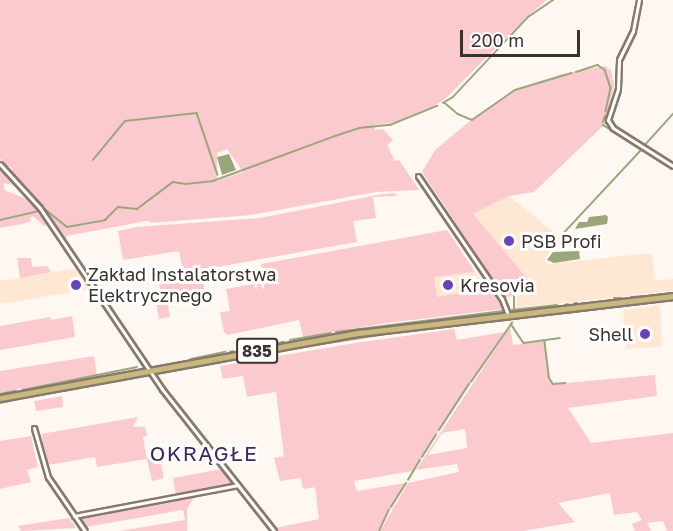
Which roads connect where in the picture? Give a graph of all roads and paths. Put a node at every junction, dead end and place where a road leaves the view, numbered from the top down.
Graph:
1 (639, 0) edge
2 (0, 164) edge
3 (673, 166) edge
4 (418, 176) dead end
5 (673, 296) edge
6 (508, 315) junction
7 (150, 370) junction
8 (0, 398) edge
9 (34, 428) dead end
10 (238, 485) junction
11 (74, 516) junction
12 (85, 531) edge
13 (274, 531) edge

1 - 3 street
2 - 7 street
4 - 6 street
5 - 6 main road, 835
6 - 7 main road, 835
7 - 8 main road, 835
7 - 10 street
9 - 11 street
10 - 11 street
10 - 13 street
11 - 12 street

